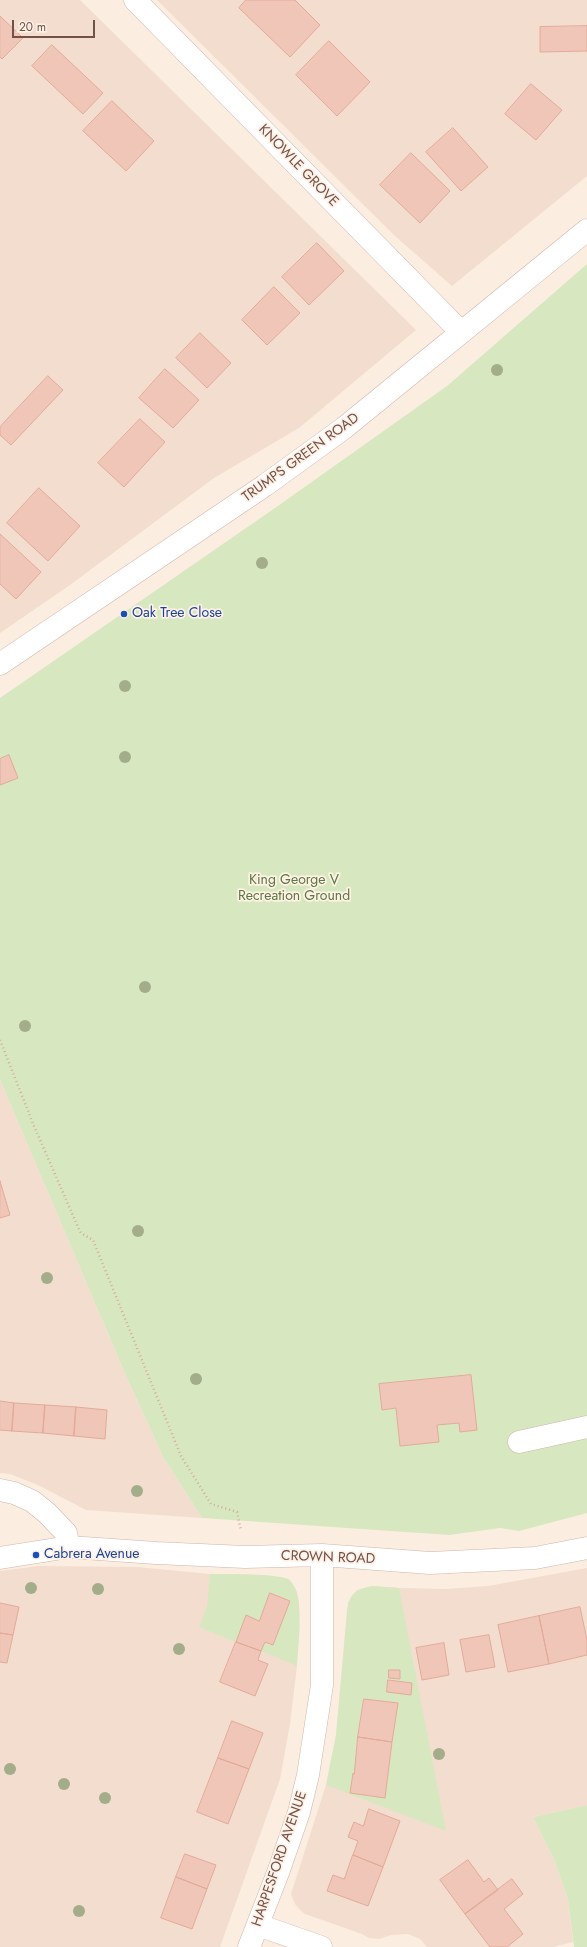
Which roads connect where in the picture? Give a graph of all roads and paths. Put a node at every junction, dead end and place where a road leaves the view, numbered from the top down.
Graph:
1 (135, 0) edge
2 (587, 230) edge
3 (461, 332) junction
4 (0, 664) edge
5 (0, 1040) edge
6 (587, 1428) edge
7 (519, 1442) dead end
8 (0, 1490) edge
9 (69, 1547) junction
10 (587, 1548) edge
11 (322, 1555) junction
12 (245, 1557) junction
13 (0, 1558) edge
14 (258, 1925) junction
15 (249, 1947) edge
16 (321, 1947) edge

1 - 3 street, KNOWLE GROVE
2 - 3 street, TRUMPS GREEN ROAD
3 - 4 street, TRUMPS GREEN ROAD
5 - 12 path
6 - 7 street
8 - 9 street
9 - 12 street, CROWN ROAD
9 - 13 street, CROWN ROAD
10 - 11 street, CROWN ROAD
11 - 12 street, CROWN ROAD
11 - 14 street, HARPESFORD AVENUE
14 - 15 street, HARPESFORD AVENUE
14 - 16 street

